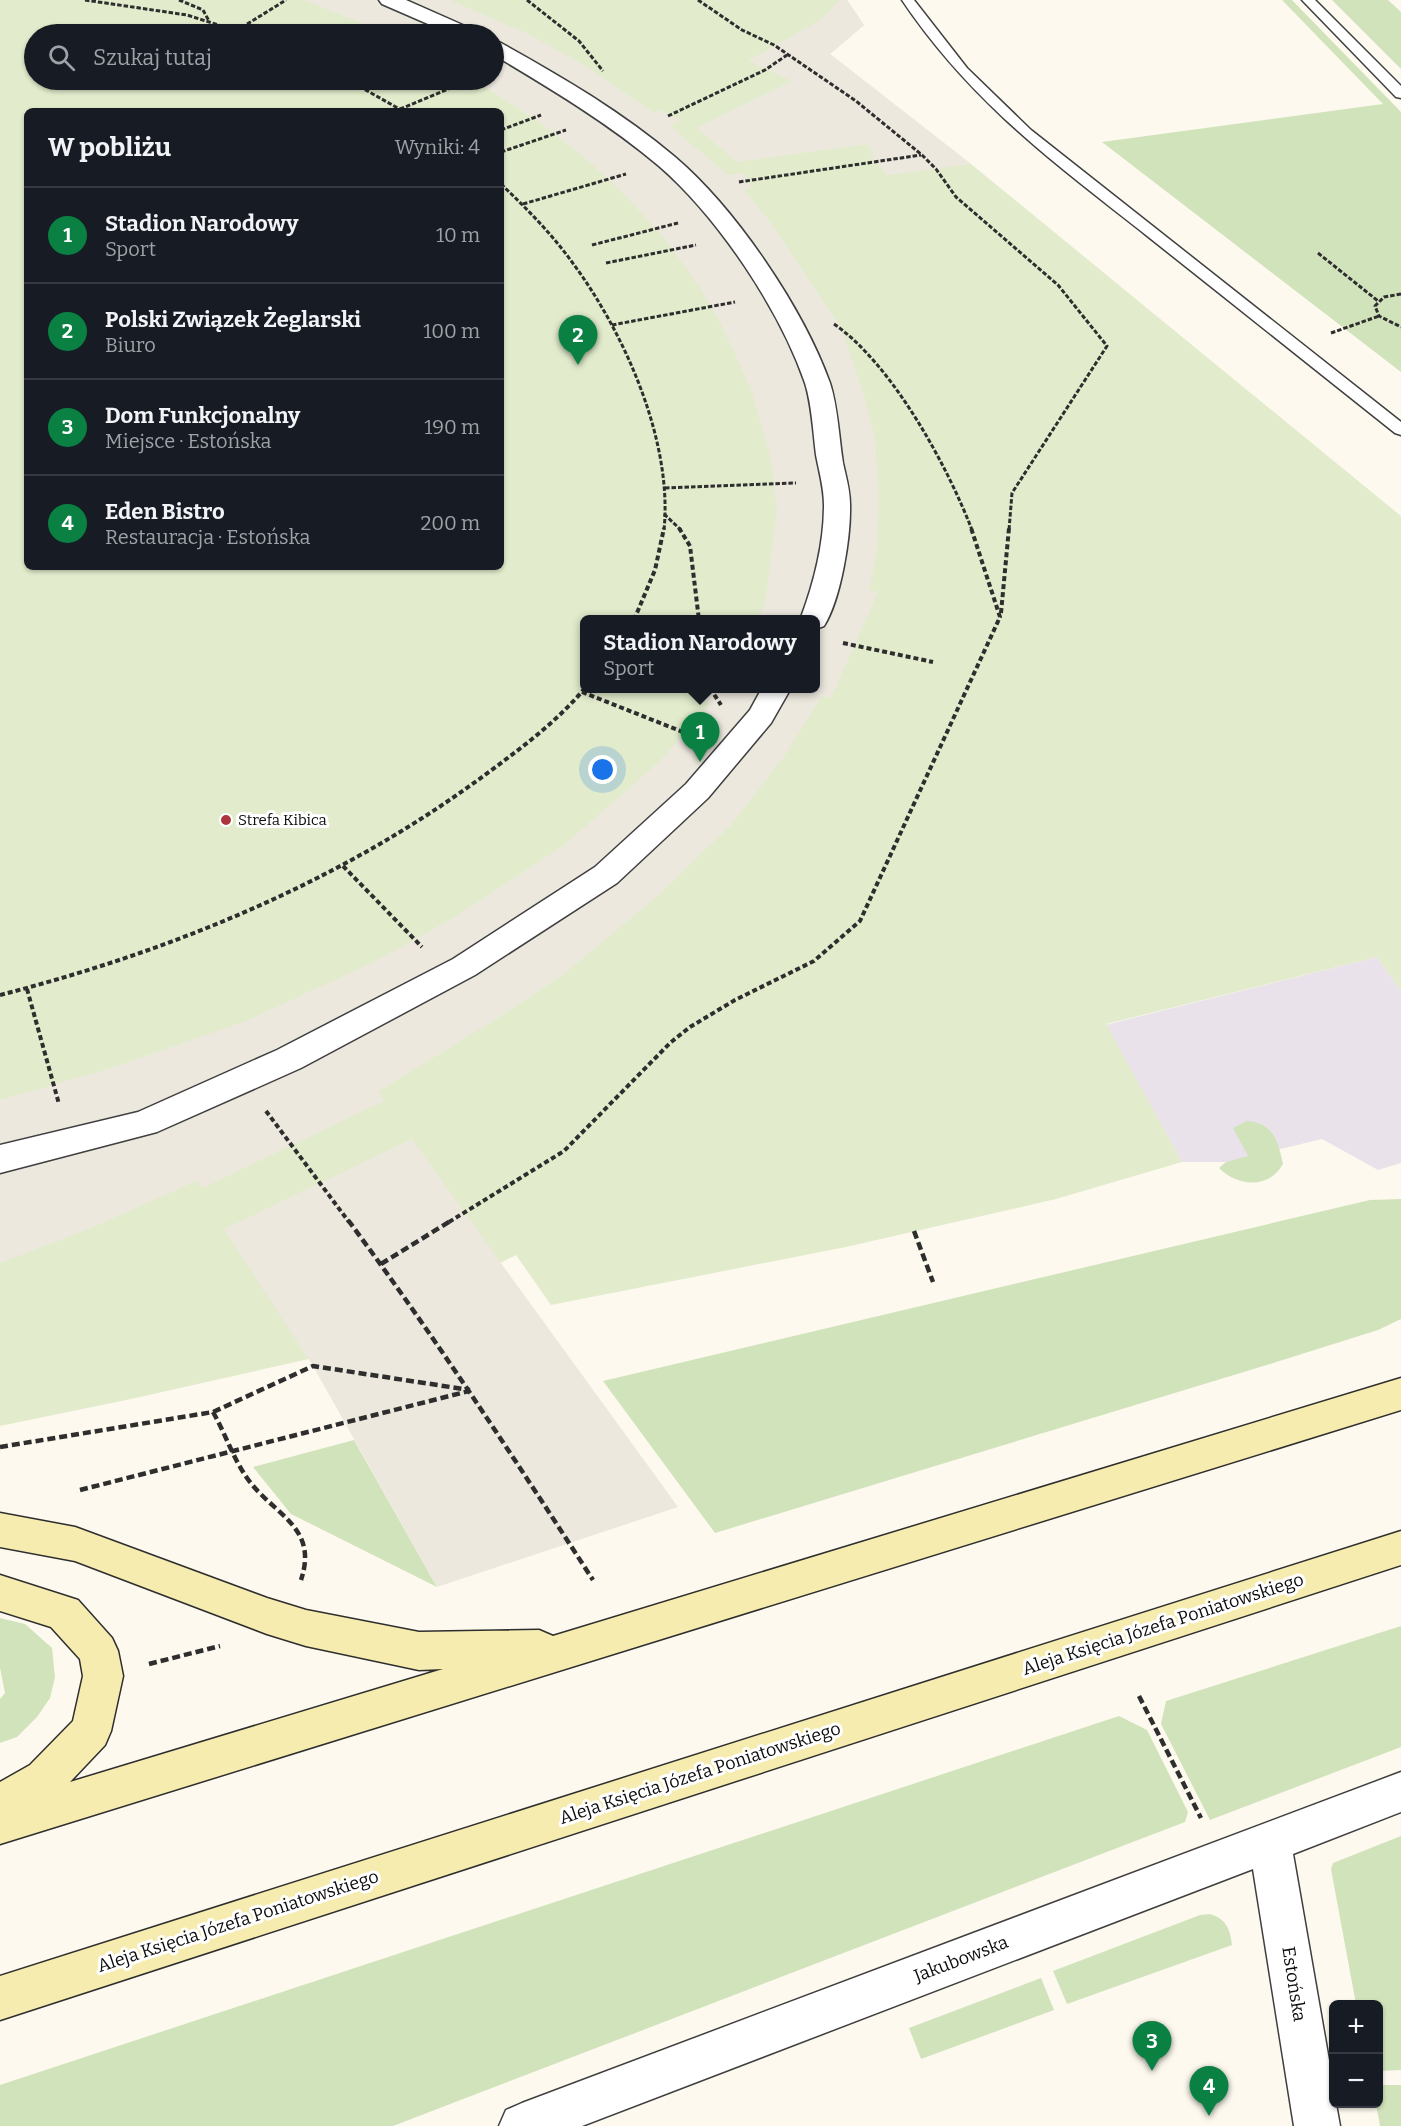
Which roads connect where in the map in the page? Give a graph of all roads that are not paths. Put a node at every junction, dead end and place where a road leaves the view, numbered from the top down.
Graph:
1 (389, 0) edge
2 (908, 0) edge
3 (1308, 0) edge
4 (444, 24) edge
5 (504, 53) edge
6 (1401, 94) edge
7 (1401, 430) edge
8 (816, 615) edge
9 (774, 693) edge
10 (70, 1142) junction
11 (0, 1159) edge
12 (0, 1183) edge
13 (1401, 1394) edge
14 (0, 1530) edge
15 (1401, 1548) edge
16 (0, 1593) edge
17 (576, 1648) junction
18 (1401, 1792) edge
19 (0, 1804) edge
20 (0, 1824) edge
21 (1270, 1843) junction
22 (0, 1998) edge
23 (522, 2126) edge
24 (1317, 2126) edge

1 - 4 street
2 - 7 lane
3 - 6 lane
5 - 8 street
9 - 10 street
10 - 11 street
10 - 12 street
13 - 17 main road
14 - 17 main road
15 - 22 main road, Aleja Księcia Józefa Poniatowskiego
16 - 19 main road
17 - 20 main road
18 - 21 street, Jakubowska
21 - 23 street, Jakubowska
21 - 24 street, Estońska

